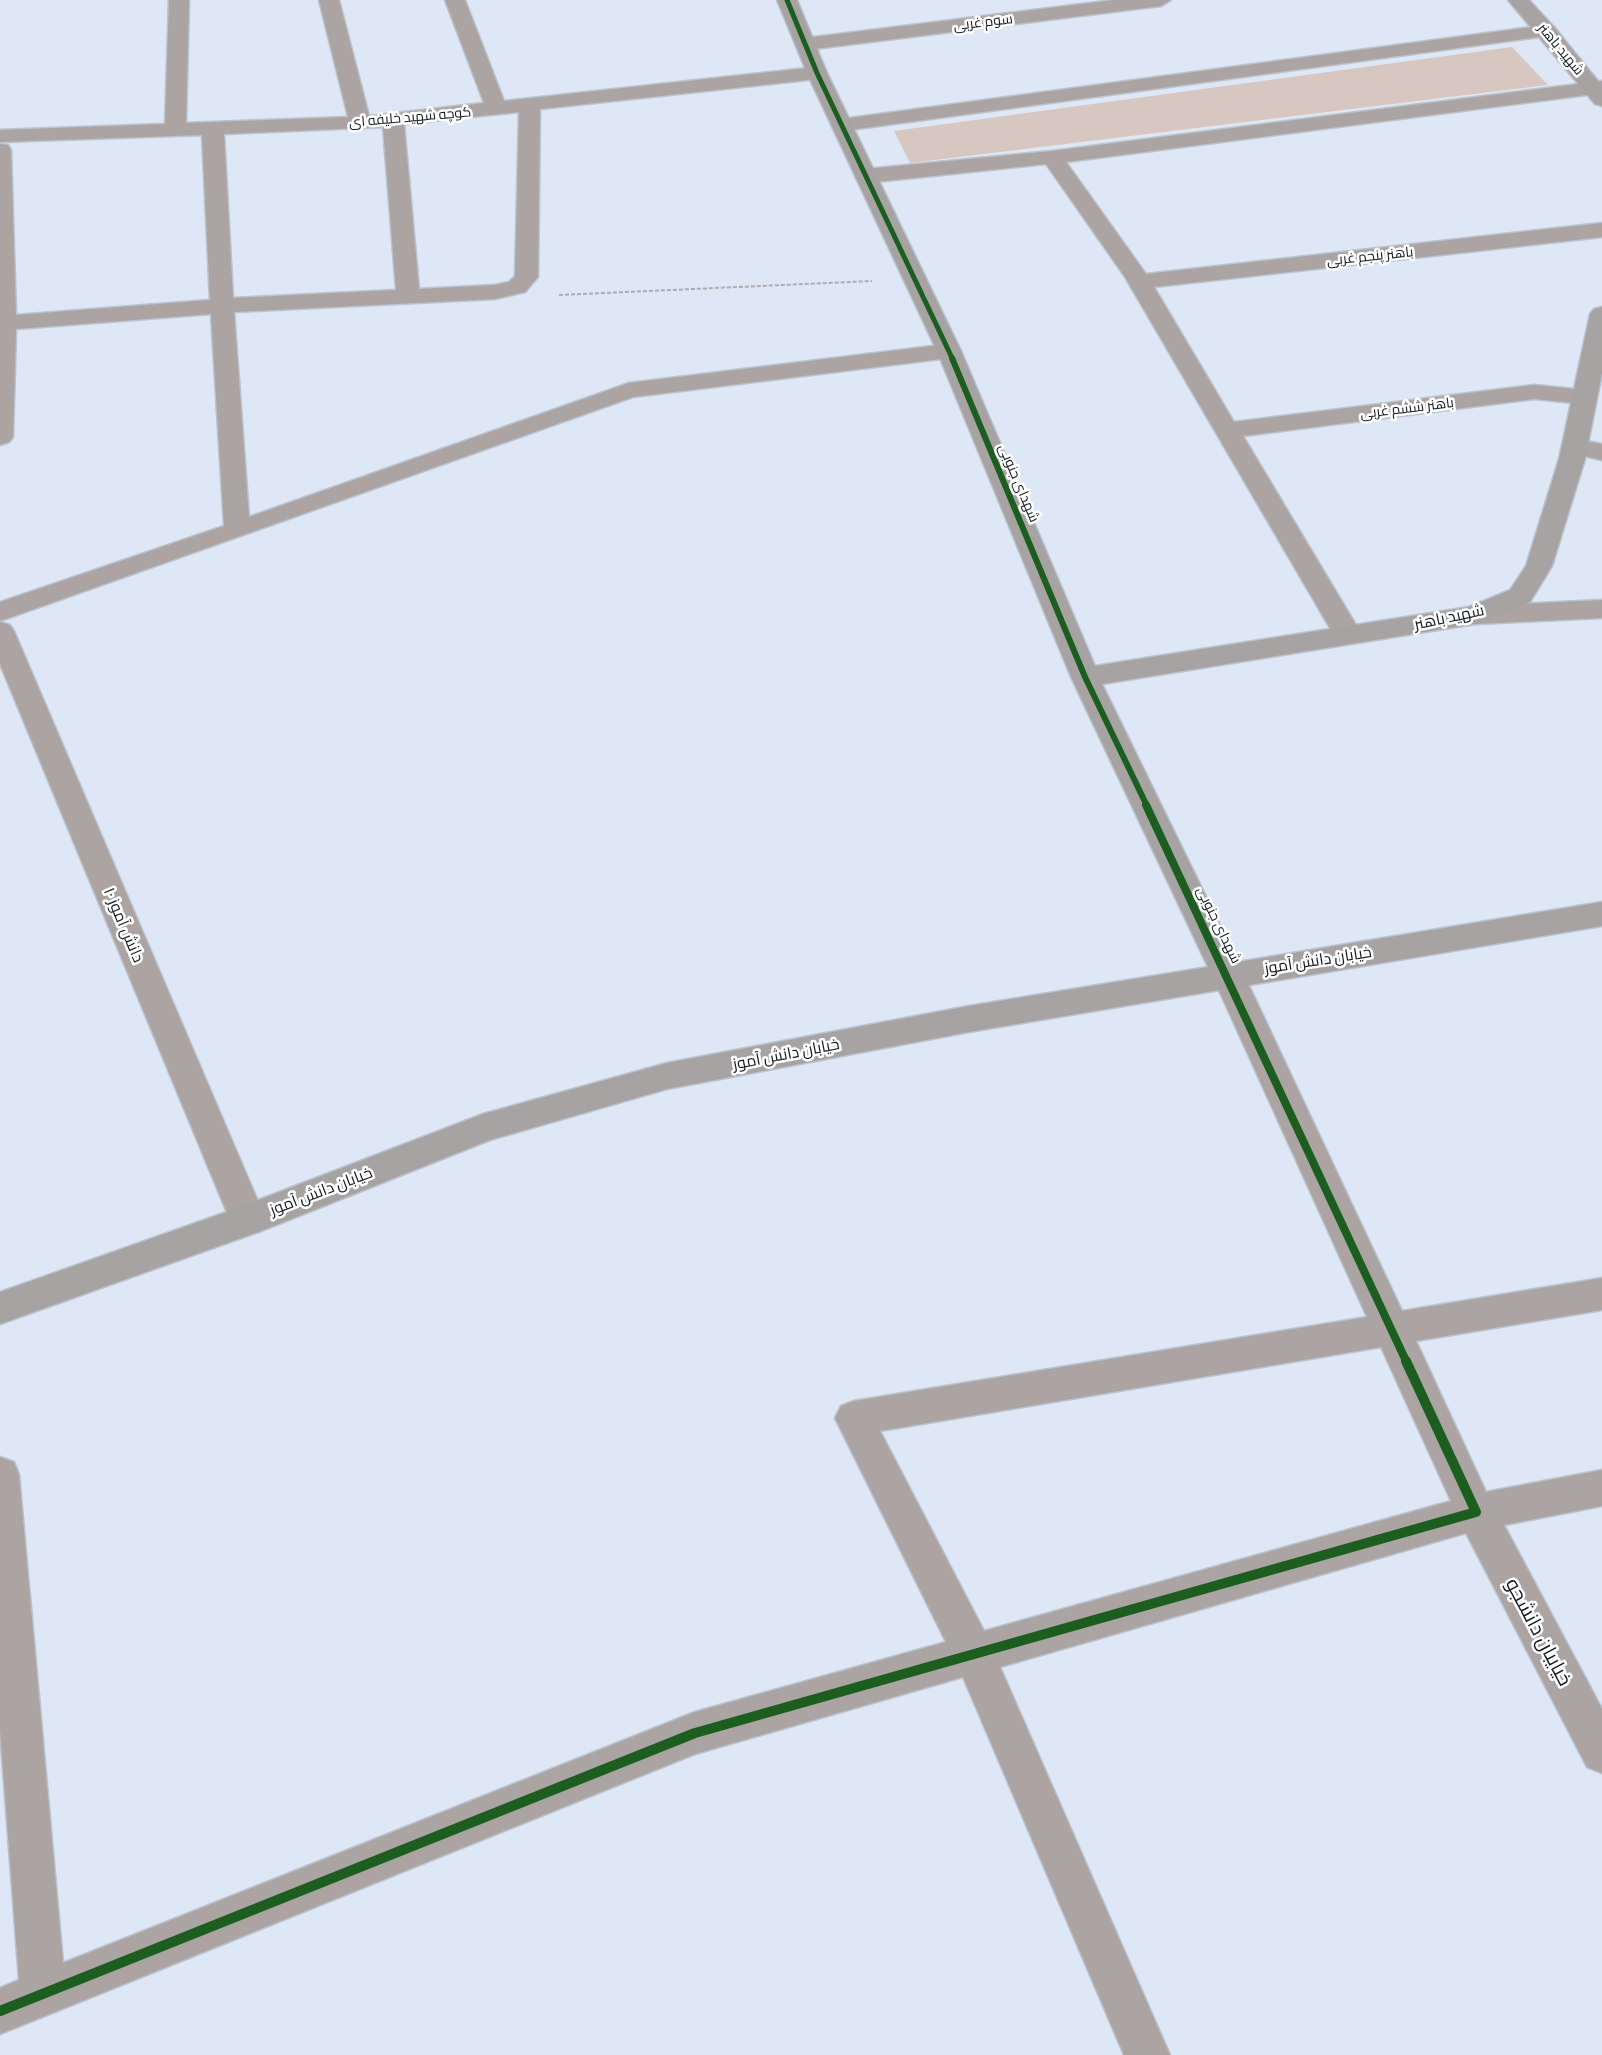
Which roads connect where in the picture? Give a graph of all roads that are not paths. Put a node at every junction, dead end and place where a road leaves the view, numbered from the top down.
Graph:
1 (179, 0) edge
2 (329, 0) edge
3 (455, 0) edge
4 (787, 0) edge
5 (1161, 0) edge
6 (1518, 0) edge
7 (1547, 31) junction
8 (806, 44) junction
9 (817, 73) junction
10 (1599, 91) edge
11 (530, 105) junction
12 (497, 109) junction
13 (393, 119) junction
14 (360, 123) junction
15 (842, 125) junction
16 (213, 129) junction
17 (175, 131) junction
18 (0, 136) edge
19 (0, 150) edge
20 (1052, 156) junction
21 (866, 176) junction
22 (1602, 230) edge
23 (1138, 282) junction
24 (408, 297) junction
25 (222, 306) junction
26 (1602, 315) edge
27 (4, 323) junction
28 (949, 351) junction
29 (1585, 396) junction
30 (1228, 430) junction
31 (0, 436) edge
32 (1575, 447) junction
33 (1602, 452) edge
34 (237, 531) junction
35 (1602, 609) edge
36 (0, 612) edge
37 (1475, 615) junction
38 (0, 631) edge
39 (1348, 635) junction
40 (1085, 677) junction
41 (1602, 914) edge
42 (1228, 975) junction
43 (248, 1220) junction
44 (1602, 1294) edge
45 (0, 1308) edge
46 (1390, 1327) junction
47 (0, 1475) edge
48 (1602, 1488) edge
49 (1476, 1512) junction
50 (974, 1654) junction
51 (8, 1663) edge
52 (1602, 1752) edge
53 (44, 1994) junction
54 (0, 2011) edge
55 (1147, 2055) edge

1 - 17 street
2 - 14 street
3 - 12 street
4 - 8 street, شهدای جنوبی
5 - 8 street, سوم غربی
6 - 7 street, شهید باهنر
7 - 10 street, شهید باهنر
7 - 15 street
8 - 9 street, شهدای جنوبی
9 - 11 street, کوچه شهید خلیفه ای
9 - 15 street, شهدای جنوبی
10 - 20 street
11 - 12 street, کوچه شهید خلیفه ای
11 - 24 street
12 - 13 street, کوچه شهید خلیفه ای
13 - 14 street, کوچه شهید خلیفه ای
13 - 24 street
14 - 16 street, کوچه شهید خلیفه ای
15 - 21 street, شهدای جنوبی
16 - 17 street, کوچه شهید خلیفه ای
16 - 25 street
17 - 18 street, کوچه شهید خلیفه ای
19 - 27 street
20 - 21 street
20 - 23 street
21 - 28 street, شهدای جنوبی
22 - 23 street, باهنر پنجم غربی
23 - 30 street
24 - 25 street
25 - 27 street
25 - 34 street
26 - 29 street, شهید باهنر
27 - 31 street
28 - 34 street
28 - 40 street, شهدای جنوبی
29 - 30 street, باهنر ششم غربی
29 - 32 street, شهید باهنر
30 - 39 street
32 - 33 street
32 - 37 street, شهید باهنر
34 - 36 street
35 - 37 street
37 - 39 street, شهید باهنر
38 - 43 street, دانش آموز ۱۰
39 - 40 street, شهید باهنر
40 - 42 street, شهدای جنوبی
41 - 42 street, خیابان دانش آموز
42 - 43 street, خیابان دانش آموز
42 - 46 street, خیایبان دانشجو
43 - 45 street, خیابان دانش آموز
44 - 46 street
46 - 49 street, خیایبان دانشجو
46 - 50 street
47 - 51 street
48 - 49 street
49 - 50 street
49 - 52 street, خیایبان دانشجو
50 - 53 street
50 - 55 street
51 - 53 street
53 - 54 street

